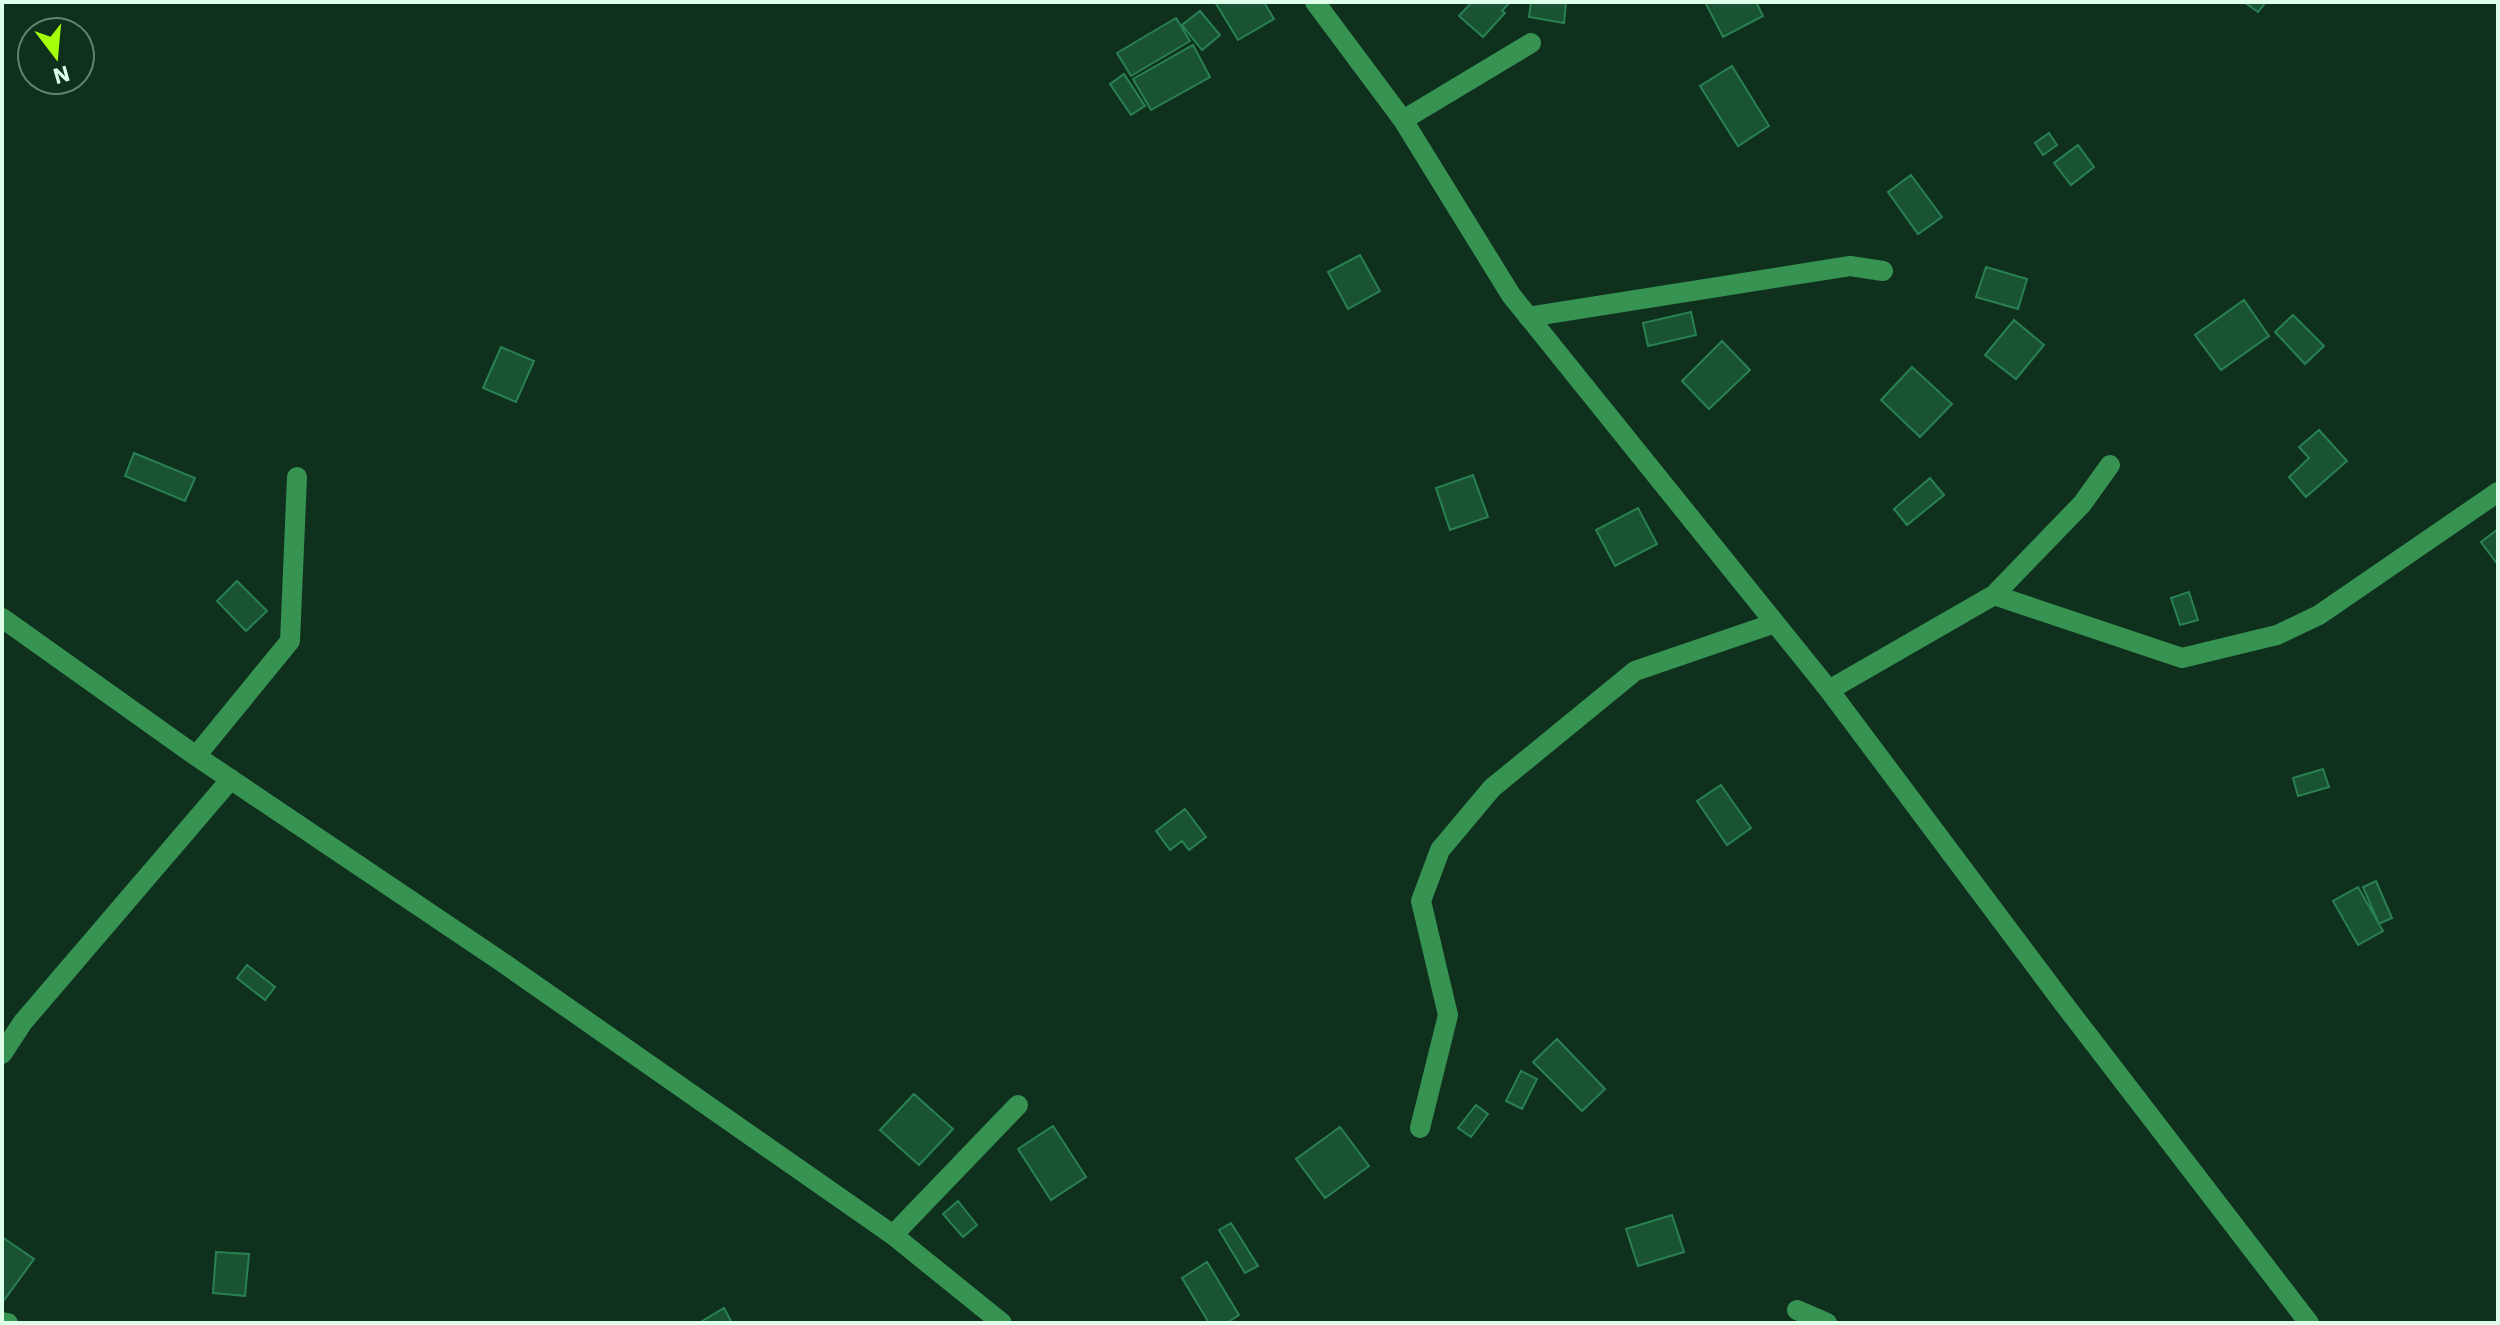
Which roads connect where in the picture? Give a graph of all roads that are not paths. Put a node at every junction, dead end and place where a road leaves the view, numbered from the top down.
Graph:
1 (1315, 2) edge
2 (1531, 43) dead end
3 (1403, 120) junction
4 (1883, 271) dead end
5 (1528, 317) junction
6 (2110, 465) dead end
7 (297, 477) dead end
8 (2498, 492) edge
9 (1994, 595) junction
10 (2, 618) edge
11 (1775, 623) junction
12 (1829, 690) junction
13 (196, 756) junction
14 (231, 779) junction
15 (2, 1054) edge
16 (1018, 1105) dead end
17 (1420, 1128) dead end
18 (893, 1235) junction
19 (1797, 1310) dead end
20 (2, 1322) edge
21 (8, 1323) edge
22 (1002, 1323) edge
23 (1827, 1323) edge
24 (2309, 1323) edge

1 - 3 street
2 - 3 street
3 - 5 street
4 - 5 street
5 - 11 street
6 - 9 street
7 - 13 street
8 - 9 street
9 - 12 street
10 - 13 street
11 - 12 street
11 - 17 street
12 - 24 street
13 - 14 street
14 - 15 street
14 - 18 street
16 - 18 street
18 - 22 street
19 - 23 street
20 - 21 street

